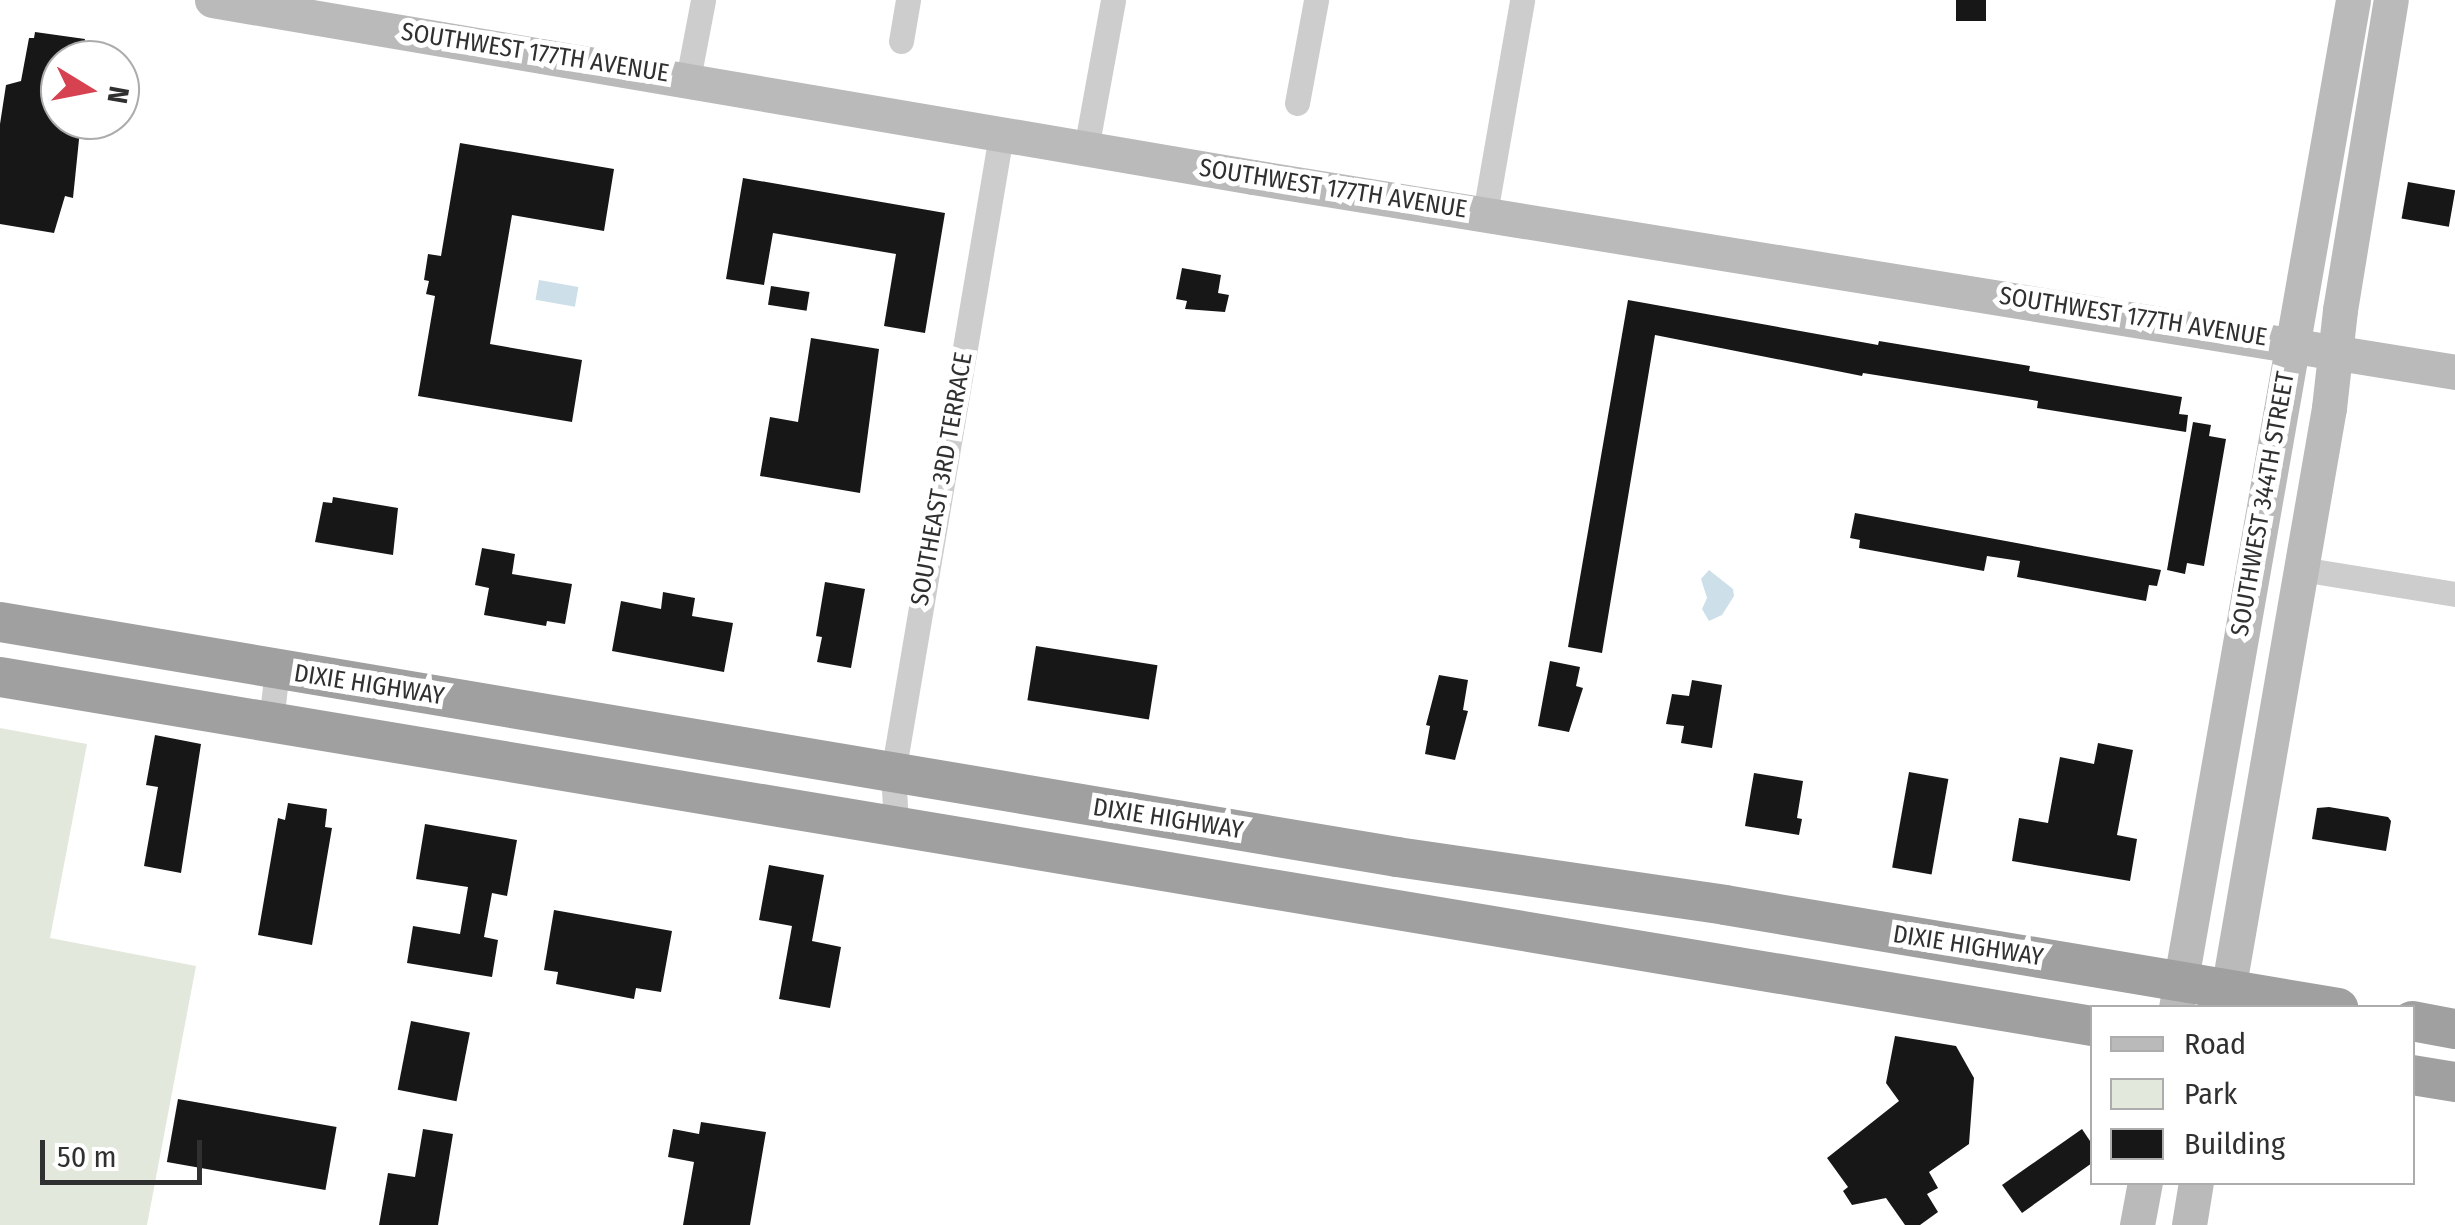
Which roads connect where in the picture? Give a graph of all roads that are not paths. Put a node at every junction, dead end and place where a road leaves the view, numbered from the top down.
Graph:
1 (212, 0) edge
2 (702, 0) edge
3 (908, 0) edge
4 (1112, 0) edge
5 (1316, 0) edge
6 (1522, 0) edge
7 (2352, 0) edge
8 (2392, 0) edge
9 (901, 42) dead end
10 (688, 79) junction
11 (1297, 103) dead end
12 (1001, 135) junction
13 (1086, 149) junction
14 (1485, 214) junction
15 (2294, 342) junction
16 (2336, 349) junction
17 (2455, 372) edge
18 (2301, 569) junction
19 (2455, 594) edge
20 (0, 622) edge
21 (278, 670) junction
22 (0, 677) edge
23 (271, 721) junction
24 (893, 773) junction
25 (896, 823) junction
26 (2178, 994) edge
27 (2227, 998) edge
28 (2305, 1005) edge
29 (2415, 1022) edge
30 (2090, 1026) edge
31 (2455, 1029) edge
32 (2415, 1075) edge
33 (2455, 1082) edge
34 (2145, 1185) edge
35 (2196, 1185) edge
36 (2138, 1225) edge
37 (2189, 1225) edge

1 - 10 main road, SOUTHWEST 177TH AVENUE
2 - 10 street
3 - 9 street
4 - 13 street
5 - 11 street
6 - 14 street
7 - 15 main road, SOUTHWEST 344TH STREET
8 - 16 main road, SOUTHWEST 344TH STREET
10 - 12 main road, SOUTHWEST 177TH AVENUE
12 - 13 main road, SOUTHWEST 177TH AVENUE
12 - 24 street, SOUTHEAST 3RD TERRACE
13 - 14 main road, SOUTHWEST 177TH AVENUE
14 - 15 main road, SOUTHWEST 177TH AVENUE
15 - 16 main road, SOUTHWEST 177TH AVENUE
15 - 26 main road, SOUTHWEST 344TH STREET
16 - 17 main road, SOUTHWEST 177TH AVENUE
16 - 18 main road, SOUTHWEST 344TH STREET
18 - 19 street
18 - 27 main road, SOUTHWEST 344TH STREET
20 - 21 highway, DIXIE HIGHWAY
21 - 23 street
21 - 24 highway, DIXIE HIGHWAY
22 - 23 highway, DIXIE HIGHWAY
23 - 25 highway, DIXIE HIGHWAY
24 - 25 street, SOUTHEAST 3RD TERRACE
24 - 26 highway, DIXIE HIGHWAY
25 - 30 highway, DIXIE HIGHWAY
26 - 27 highway, DIXIE HIGHWAY
27 - 28 highway, DIXIE HIGHWAY
29 - 31 highway
32 - 33 highway
34 - 36 main road
35 - 37 main road

